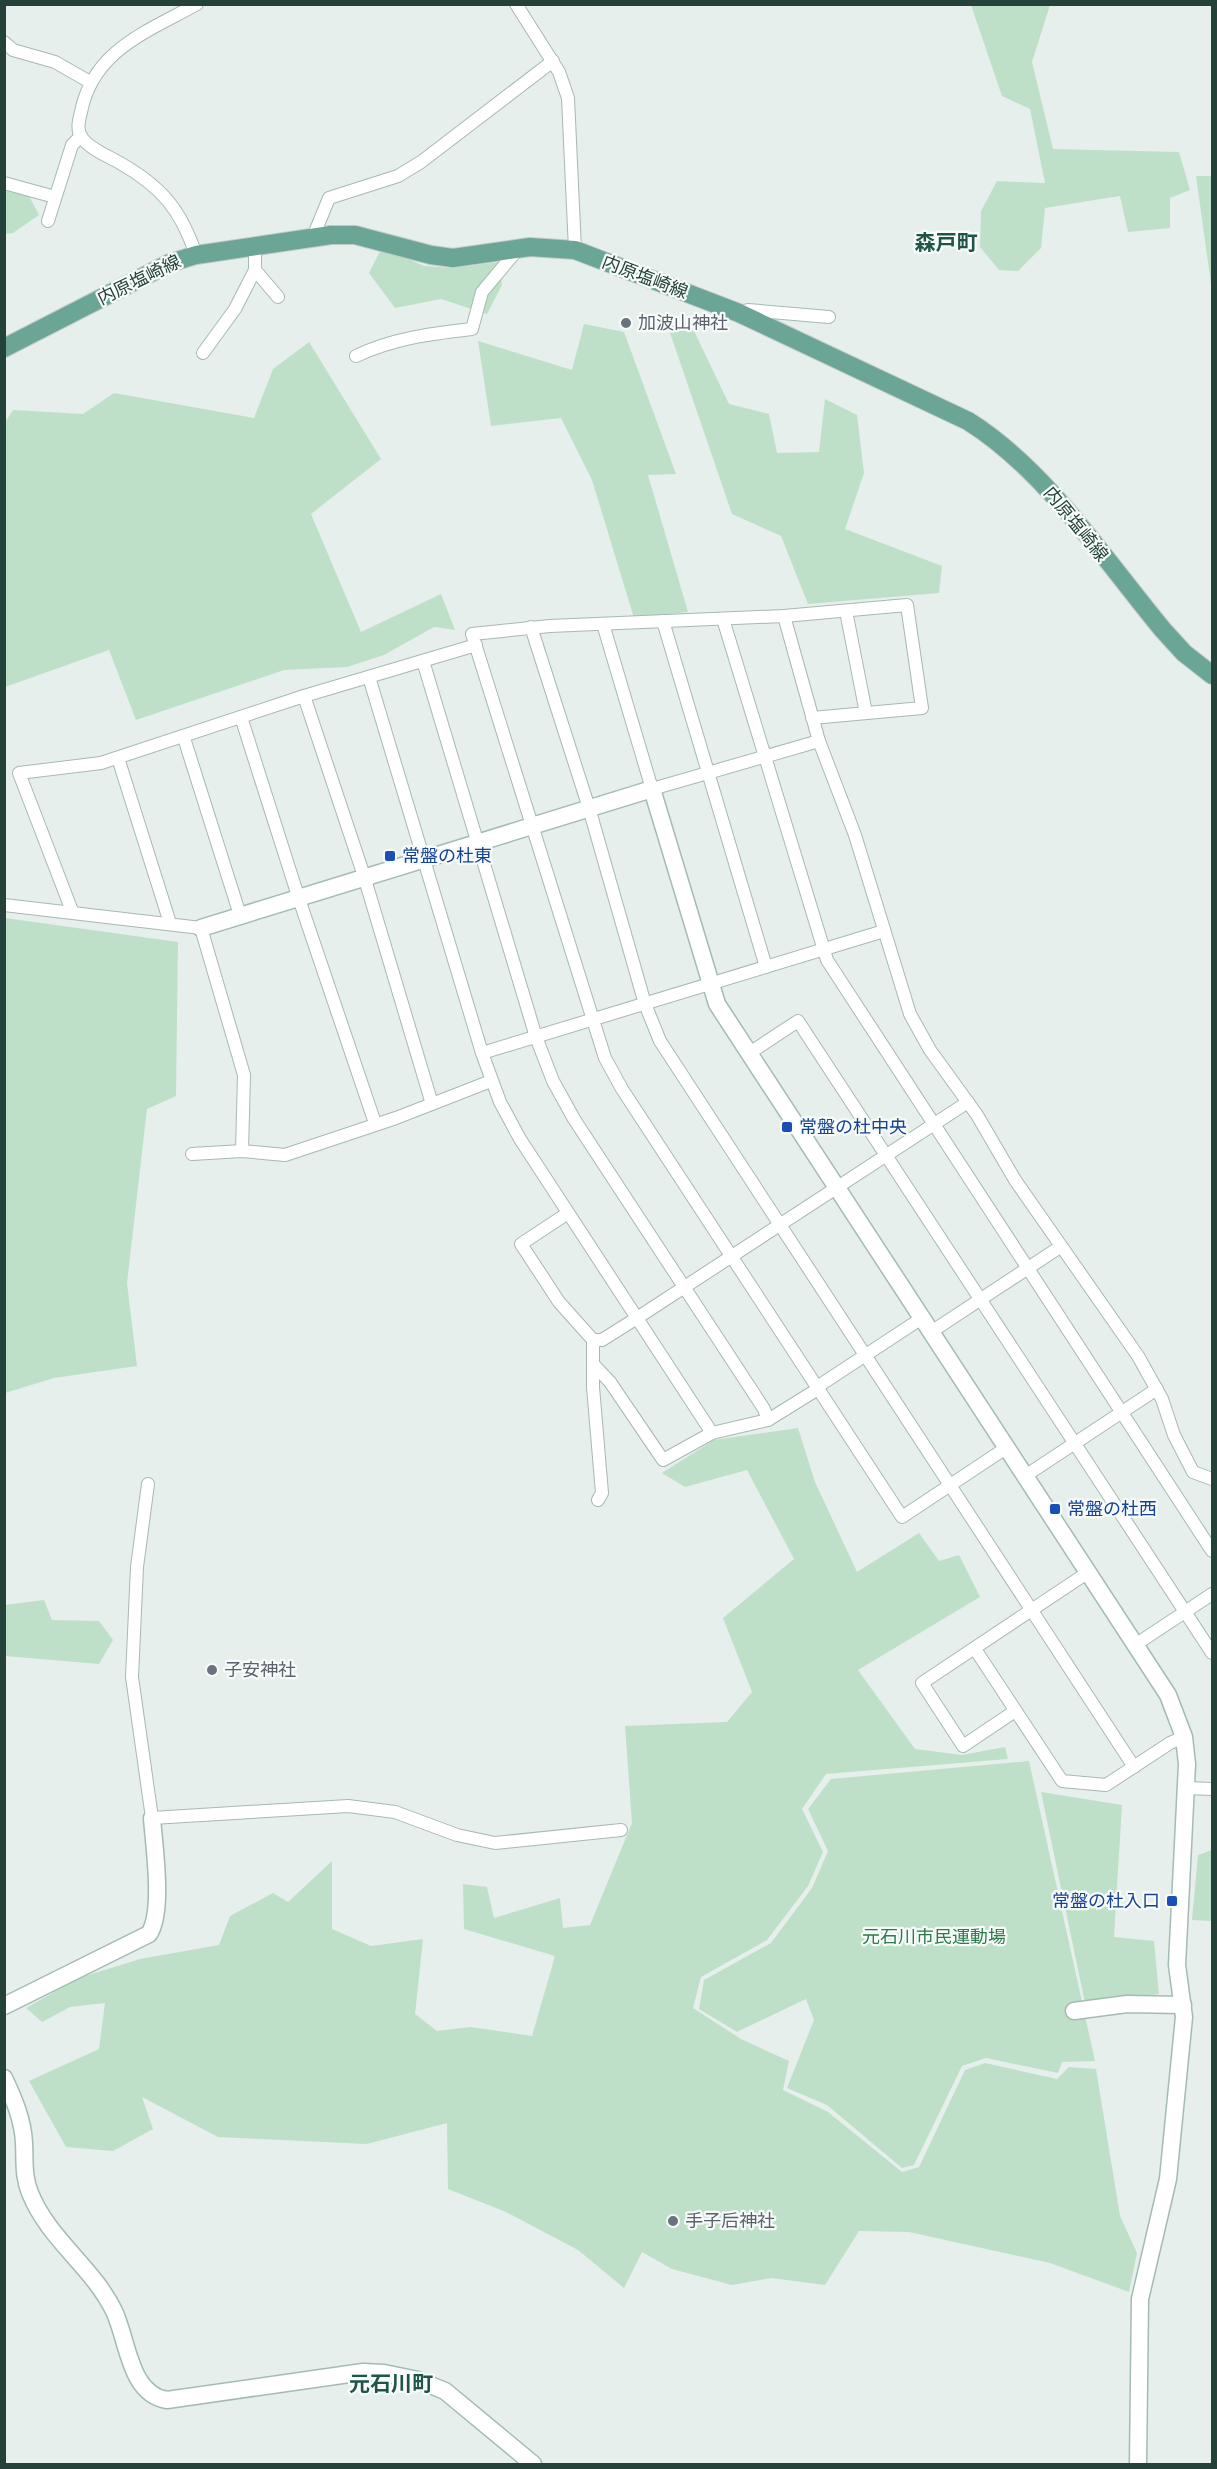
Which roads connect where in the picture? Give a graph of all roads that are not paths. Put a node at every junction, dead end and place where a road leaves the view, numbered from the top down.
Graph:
1 (197, 4) edge
2 (516, 4) edge
3 (4, 42) edge
4 (552, 61) junction
5 (90, 82) junction
6 (81, 136) junction
7 (4, 183) edge
8 (56, 197) junction
9 (48, 221) dead end
10 (313, 237) junction
11 (255, 246) junction
12 (519, 248) junction
13 (575, 250) junction
14 (196, 255) junction
15 (255, 270) junction
16 (278, 297) dead end
17 (739, 313) junction
18 (829, 317) dead end
19 (4, 348) edge
20 (202, 353) dead end
21 (356, 356) dead end
22 (846, 611) junction
23 (784, 616) junction
24 (723, 619) junction
25 (663, 621) junction
26 (603, 624) junction
27 (531, 627) junction
28 (476, 645) junction
29 (423, 661) junction
30 (1212, 675) edge
31 (369, 677) junction
32 (304, 696) junction
33 (866, 713) junction
34 (241, 717) junction
35 (812, 718) junction
36 (184, 738) junction
37 (819, 741) junction
38 (763, 757) junction
39 (118, 758) junction
40 (710, 771) junction
41 (652, 789) junction
42 (589, 808) junction
43 (531, 826) junction
44 (478, 842) junction
45 (423, 858) junction
46 (364, 876) junction
47 (298, 896) junction
48 (4, 905) edge
49 (72, 911) junction
50 (240, 915) junction
51 (170, 923) junction
52 (201, 928) junction
53 (884, 932) junction
54 (823, 950) junction
55 (766, 967) junction
56 (710, 984) junction
57 (645, 1004) junction
58 (591, 1020) junction
59 (536, 1036) junction
60 (483, 1053) junction
61 (748, 1054) junction
62 (491, 1081) junction
63 (968, 1102) junction
64 (432, 1104) junction
65 (375, 1123) junction
66 (934, 1123) junction
67 (242, 1151) junction
68 (192, 1154) dead end
69 (887, 1154) junction
70 (836, 1188) junction
71 (568, 1213) junction
72 (780, 1225) junction
73 (1060, 1247) junction
74 (732, 1256) junction
75 (1029, 1268) junction
76 (684, 1287) junction
77 (981, 1299) junction
78 (637, 1318) junction
79 (926, 1325) junction
80 (593, 1340) junction
81 (866, 1356) junction
82 (594, 1365) junction
83 (817, 1388) junction
84 (1157, 1389) junction
85 (1122, 1413) junction
86 (768, 1420) junction
87 (712, 1433) junction
88 (1075, 1442) junction
89 (1006, 1449) junction
90 (1025, 1476) junction
91 (1212, 1479) edge
92 (148, 1484) dead end
93 (950, 1485) junction
94 (598, 1500) dead end
95 (1212, 1551) edge
96 (1088, 1573) junction
97 (1212, 1594) edge
98 (1032, 1610) junction
99 (1186, 1612) junction
100 (1135, 1645) junction
101 (975, 1649) junction
102 (1212, 1653) edge
103 (1015, 1711) junction
104 (1184, 1737) junction
105 (1134, 1767) junction
106 (1187, 1788) junction
107 (1212, 1789) edge
108 (152, 1818) junction
109 (621, 1830) dead end
110 (1183, 2005) junction
111 (4, 2006) edge
112 (1074, 2011) dead end
113 (4, 2078) edge
114 (533, 2464) edge
115 (1137, 2464) edge

1 - 5 street
2 - 4 street
3 - 5 street
4 - 10 street
4 - 13 street
5 - 6 street
6 - 8 street
6 - 14 street
7 - 8 street
8 - 9 street
10 - 11 main road, 内原塩崎線
10 - 12 main road, 内原塩崎線
11 - 14 main road, 内原塩崎線
11 - 15 street
12 - 13 main road, 内原塩崎線
12 - 21 street
13 - 17 main road, 内原塩崎線
14 - 19 main road, 内原塩崎線
15 - 16 street
15 - 20 street
17 - 18 street
17 - 30 main road, 内原塩崎線
22 - 23 street
22 - 33 street
22 - 33 street
23 - 24 street
23 - 35 street
24 - 25 street
24 - 38 street
25 - 26 street
25 - 40 street
26 - 27 street
26 - 41 street
27 - 28 street
27 - 42 street
28 - 29 street
28 - 43 street
29 - 31 street
29 - 44 street
31 - 32 street
31 - 45 street
32 - 34 street
32 - 46 street
33 - 35 street
34 - 36 street
34 - 47 street
35 - 37 street
36 - 39 street
36 - 50 street
37 - 38 street
37 - 53 street
38 - 40 street
38 - 54 street
39 - 49 street
39 - 51 street
40 - 41 street
40 - 55 street
41 - 42 street
41 - 56 street
42 - 43 street
42 - 57 street
43 - 44 street
43 - 58 street
44 - 45 street
44 - 59 street
45 - 46 street
45 - 60 street
46 - 47 street
46 - 64 street
47 - 50 street
47 - 65 street
48 - 49 street
49 - 51 street
50 - 52 street
51 - 52 street
52 - 67 street
53 - 54 street
53 - 63 street
54 - 55 street
54 - 66 street
55 - 56 street
56 - 57 street
56 - 61 street
57 - 58 street
57 - 72 street
58 - 59 street
58 - 74 street
59 - 60 street
59 - 76 street
60 - 62 street
61 - 69 street
61 - 70 street
62 - 64 street
62 - 71 street
63 - 66 street
63 - 73 street
64 - 65 street
65 - 67 street
66 - 69 street
66 - 75 street
67 - 68 street
69 - 70 street
69 - 77 street
70 - 72 street
70 - 79 street
71 - 78 street
71 - 80 street
72 - 74 street
72 - 81 street
73 - 75 street
73 - 84 street
74 - 76 street
74 - 83 street
75 - 77 street
75 - 85 street
76 - 78 street
76 - 86 street
77 - 79 street
77 - 88 street
78 - 80 street
78 - 87 street
79 - 81 street
79 - 89 street
80 - 82 street
81 - 83 street
81 - 93 street
82 - 87 street
82 - 94 street
83 - 86 street
83 - 93 street
84 - 85 street
84 - 91 street
85 - 88 street
85 - 95 street
86 - 87 street
88 - 90 street
88 - 99 street
89 - 90 street
89 - 93 street
90 - 96 street
92 - 108 street
93 - 98 street
96 - 98 street
96 - 100 street
97 - 99 street
98 - 101 street
98 - 105 street
99 - 100 street
99 - 102 street
100 - 104 street
101 - 103 street
101 - 103 street
103 - 105 street
104 - 105 street
104 - 106 street
106 - 107 street
106 - 110 street
108 - 109 street
108 - 111 street
110 - 112 street
110 - 115 street
113 - 114 street

